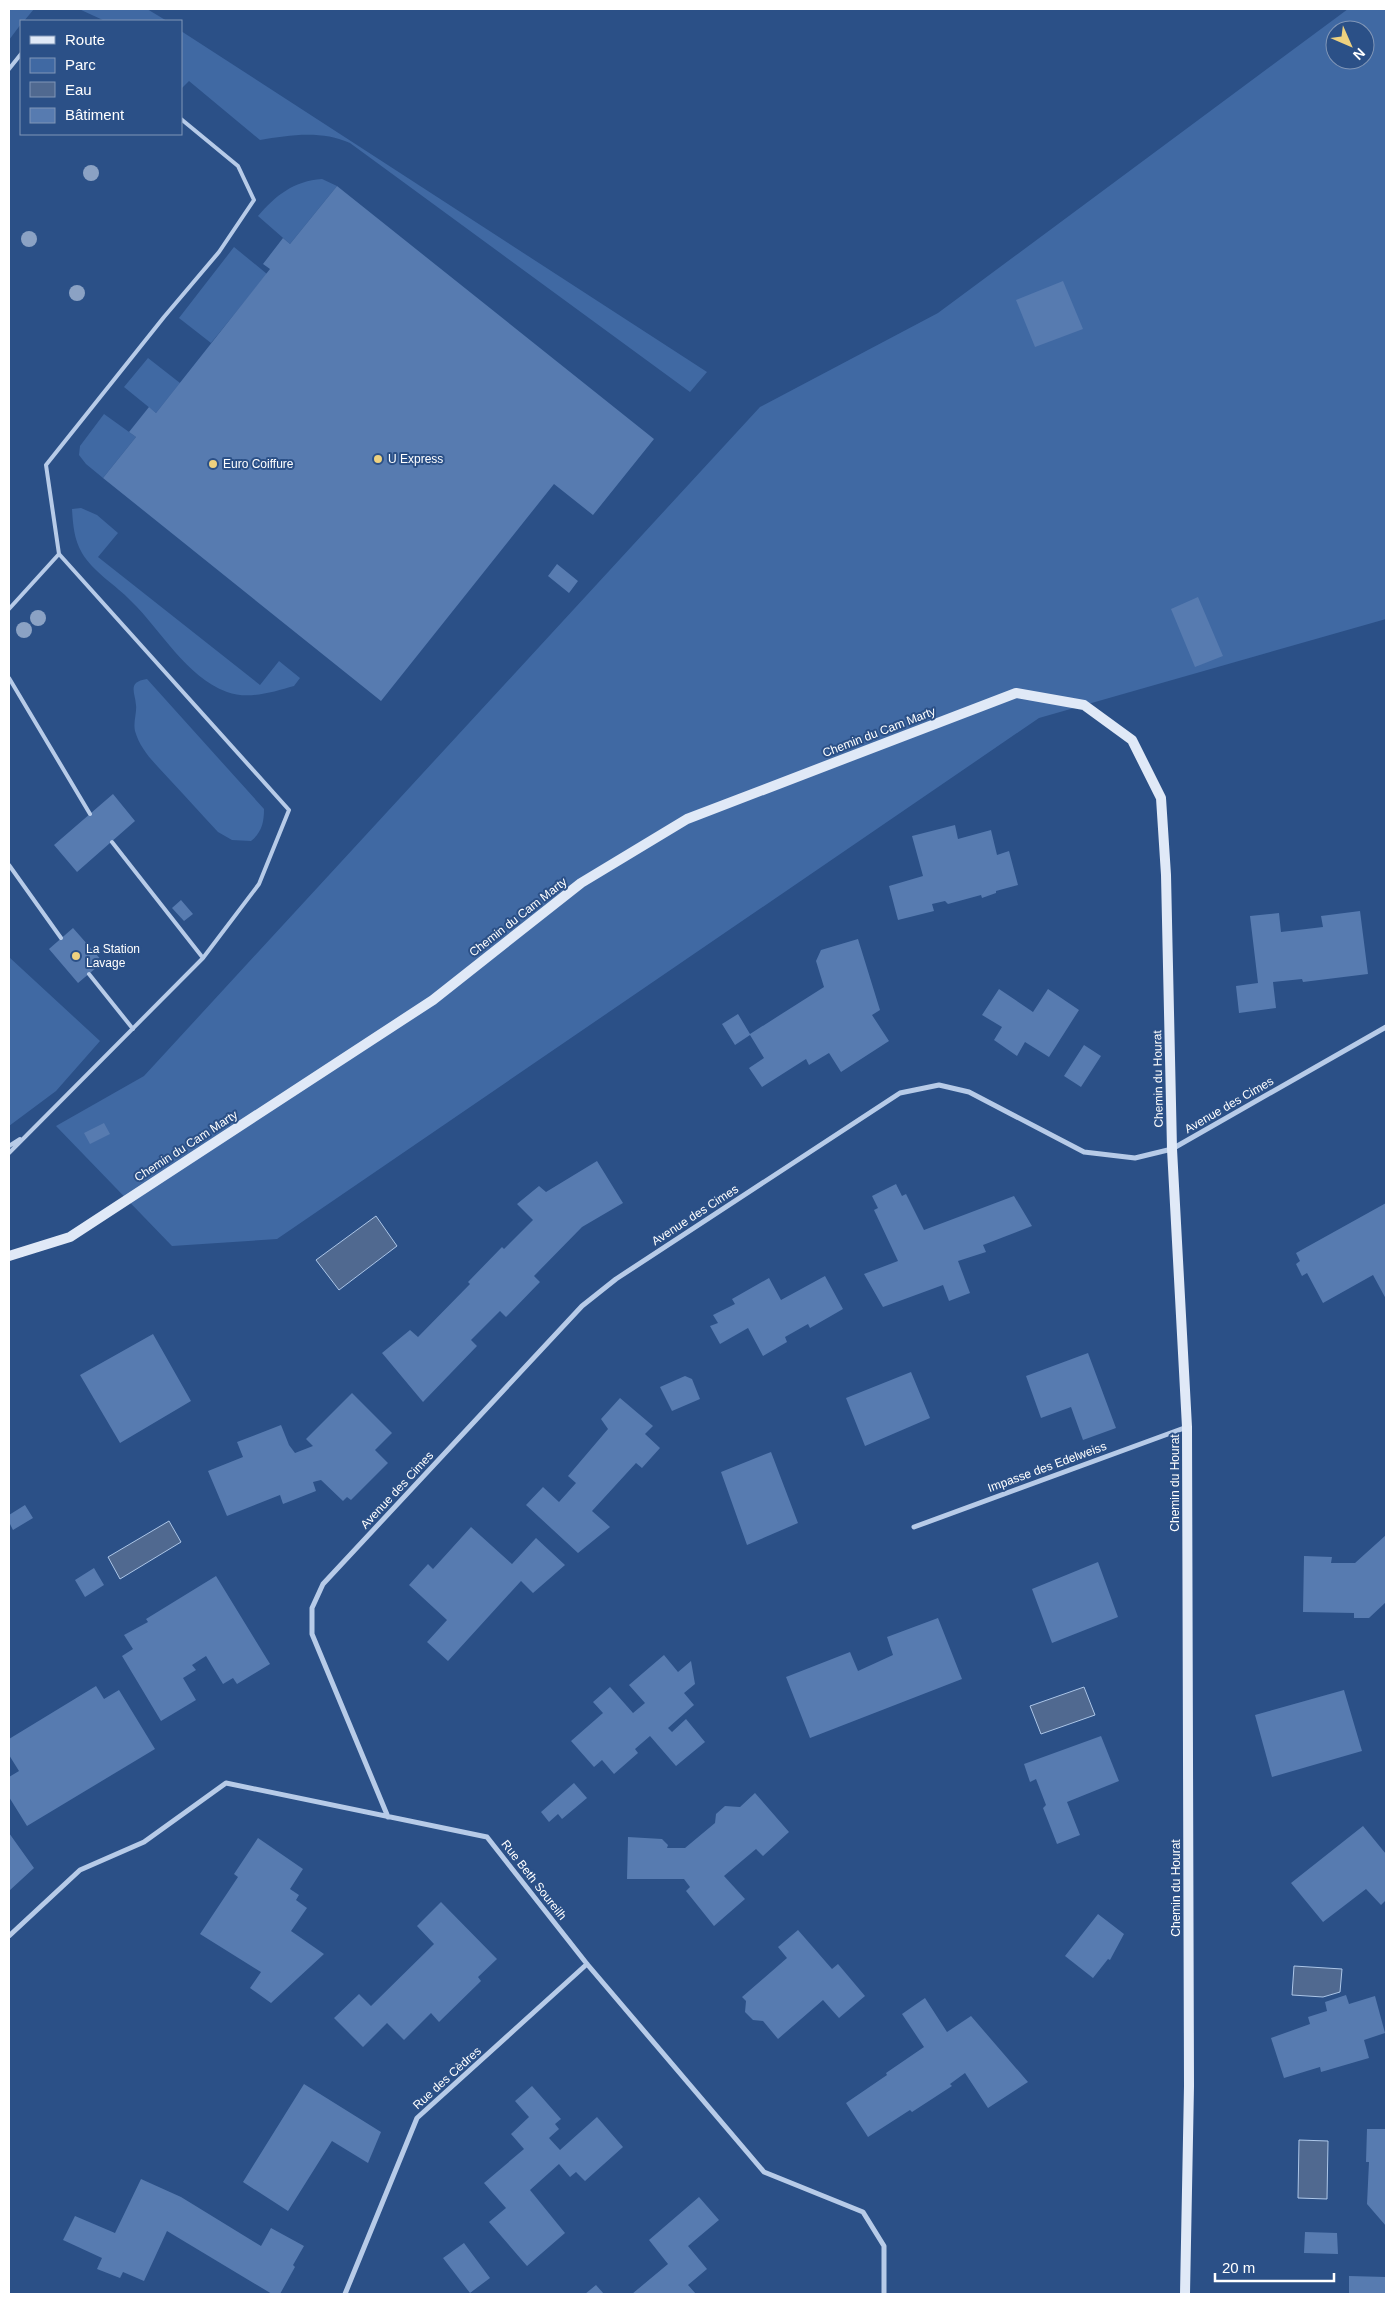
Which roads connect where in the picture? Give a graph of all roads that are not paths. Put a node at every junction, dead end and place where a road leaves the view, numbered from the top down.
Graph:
1 (20, 55) edge
2 (9, 69) edge
3 (182, 120) edge
4 (59, 554) junction
5 (9, 609) edge
6 (9, 678) edge
7 (1084, 705) joint
8 (90, 814) dead end
9 (112, 842) dead end
10 (9, 865) edge
11 (61, 938) dead end
12 (203, 958) junction
13 (89, 974) dead end
14 (1386, 1027) edge
15 (133, 1029) junction
16 (26, 1136) junction
17 (9, 1146) edge
18 (1172, 1149) junction
19 (9, 1153) edge
20 (9, 1256) edge
21 (1187, 1427) junction
22 (914, 1527) dead end
23 (388, 1817) junction
24 (9, 1936) edge
25 (587, 1964) junction
26 (345, 2294) edge
27 (884, 2294) edge
28 (1185, 2294) edge

1 - 2 lane
3 - 4 lane
4 - 5 lane
4 - 12 lane
6 - 8 lane
7 - 18 street, Chemin du Hourat
7 - 20 street, Chemin du Cam Marty
9 - 12 lane
10 - 11 lane
12 - 15 lane
13 - 15 lane
14 - 18 street, Avenue des Cimes
15 - 16 lane
16 - 17 lane
16 - 19 lane
18 - 21 street, Chemin du Hourat
18 - 23 street, Avenue des Cimes
21 - 22 street, Impasse des Edelweiss
21 - 28 street, Chemin du Hourat
23 - 24 street, Rue Beth Soureilh
23 - 25 street, Rue Beth Soureilh
25 - 26 street, Rue des Cèdres
25 - 27 street, Rue Beth Soureilh

